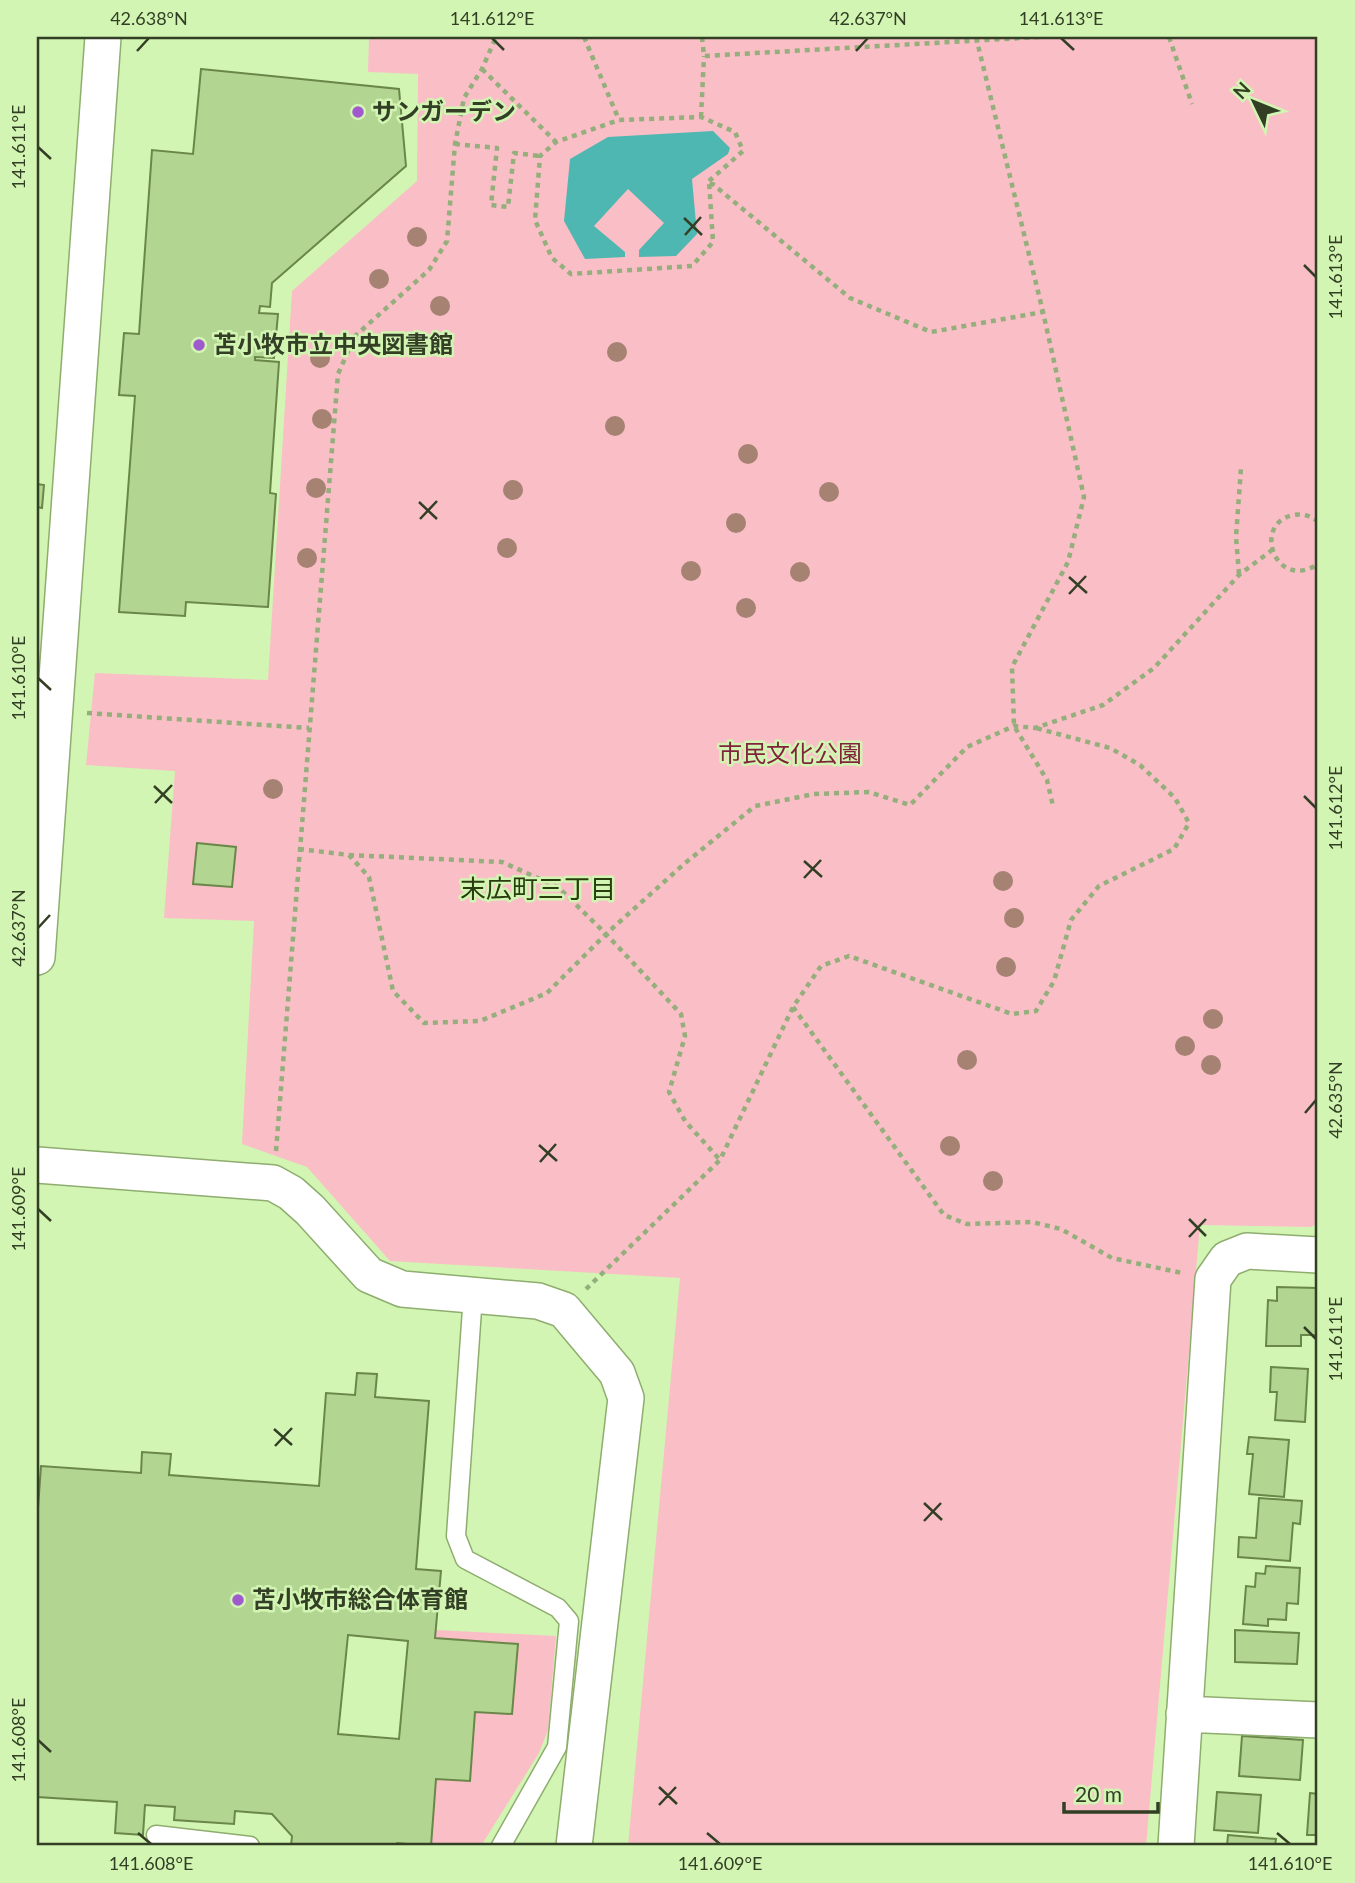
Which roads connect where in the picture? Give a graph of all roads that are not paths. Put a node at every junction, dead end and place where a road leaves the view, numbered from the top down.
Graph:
1 (103, 37) edge
2 (46, 710) edge
3 (37, 957) edge
4 (37, 1165) edge
5 (1318, 1255) edge
6 (473, 1295) junction
7 (1184, 1714) junction
8 (1318, 1720) edge
9 (156, 1835) dead end
10 (250, 1846) edge
11 (500, 1846) edge
12 (574, 1846) edge
13 (1175, 1846) edge

1 - 2 street
2 - 3 street
4 - 6 street
5 - 7 street
6 - 11 lane
6 - 12 street
7 - 8 street
7 - 13 street
9 - 10 lane

